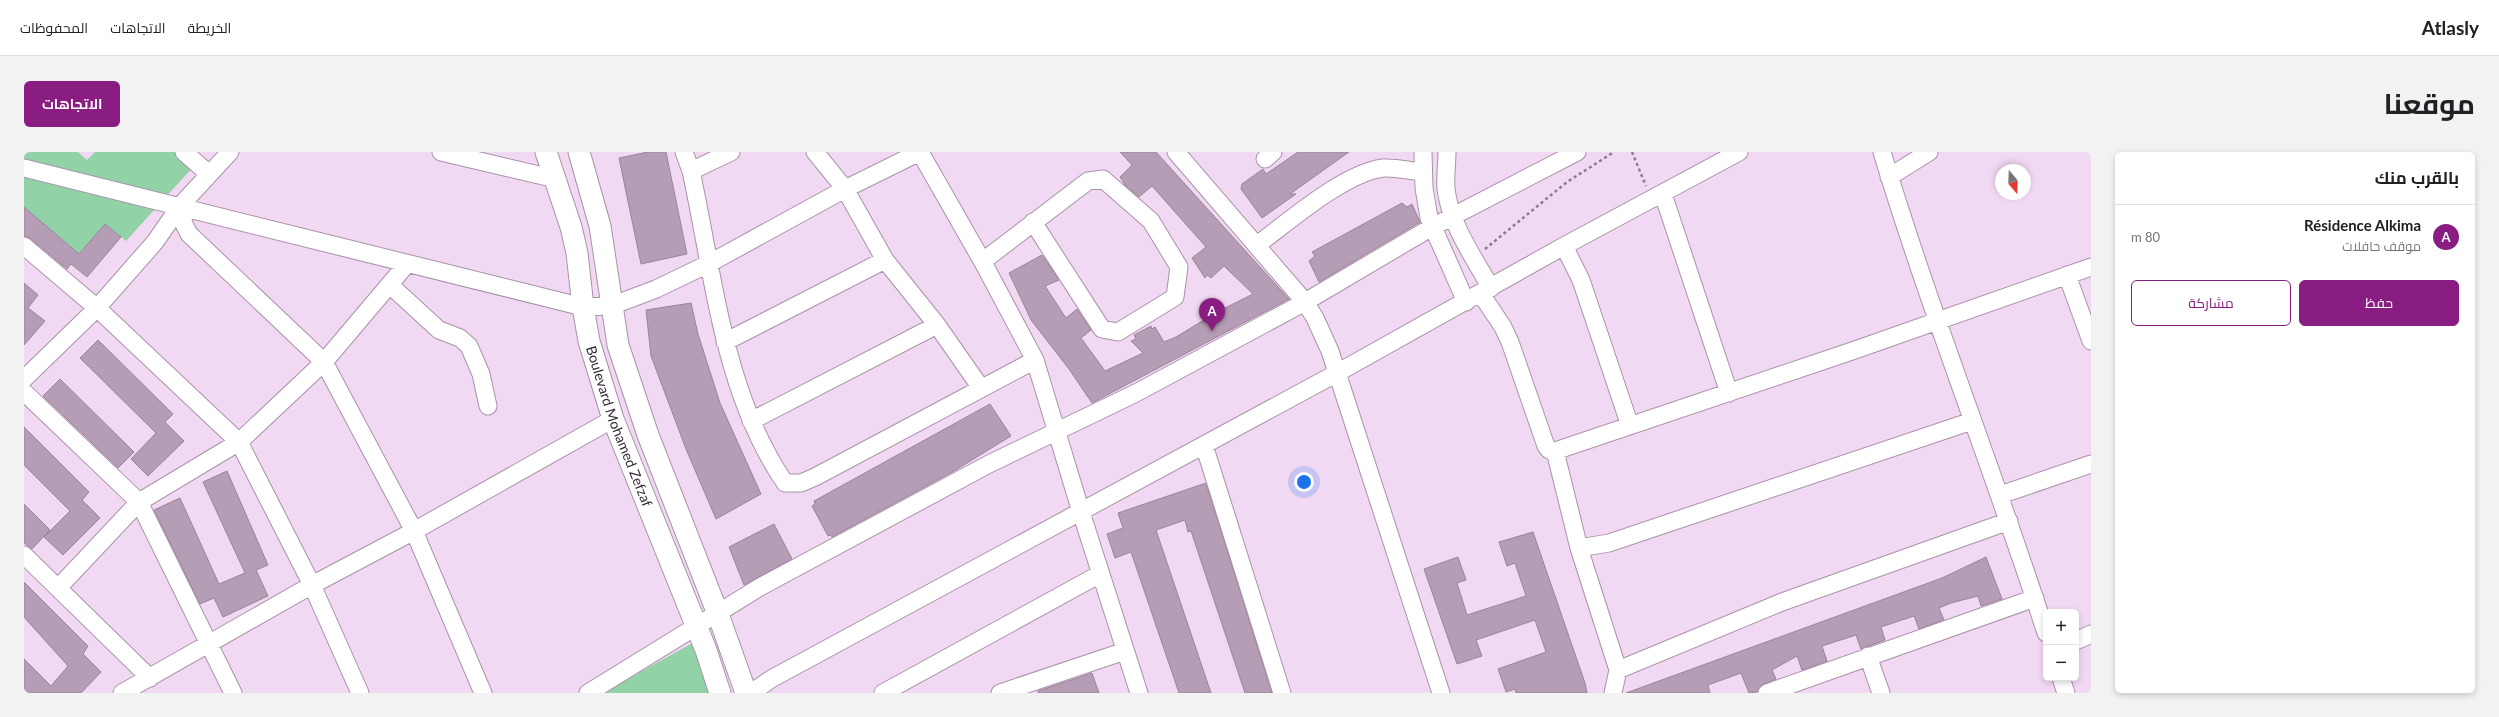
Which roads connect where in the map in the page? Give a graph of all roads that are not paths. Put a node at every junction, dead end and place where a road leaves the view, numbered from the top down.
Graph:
1 (184, 152) edge
2 (230, 152) edge
3 (441, 152) edge
4 (546, 152) edge
5 (579, 152) edge
6 (684, 152) edge
7 (731, 152) edge
8 (815, 152) edge
9 (920, 152) edge
10 (1176, 152) edge
11 (1423, 152) edge
12 (1447, 152) edge
13 (1577, 152) edge
14 (1739, 152) edge
15 (1882, 152) edge
16 (1929, 152) edge
17 (24, 168) edge
18 (691, 171) junction
19 (1423, 172) junction
20 (209, 174) junction
21 (1889, 177) junction
22 (556, 179) junction
23 (844, 189) junction
24 (1657, 196) junction
25 (180, 206) junction
26 (1454, 216) junction
27 (1034, 222) junction
28 (1432, 227) junction
29 (1257, 245) junction
30 (24, 246) edge
31 (1564, 246) junction
32 (885, 260) junction
33 (983, 261) junction
34 (710, 263) junction
35 (406, 265) junction
36 (2091, 267) edge
37 (2067, 275) junction
38 (390, 285) junction
39 (1486, 291) junction
40 (1305, 302) junction
41 (1466, 302) junction
42 (611, 306) junction
43 (583, 307) junction
44 (97, 308) junction
45 (1937, 321) junction
46 (937, 325) junction
47 (2091, 341) edge
48 (725, 342) junction
49 (1035, 360) junction
50 (324, 362) junction
51 (1338, 373) junction
52 (24, 379) edge
53 (981, 388) junction
54 (24, 392) edge
55 (1729, 393) junction
56 (488, 406) dead end
57 (613, 419) junction
58 (752, 421) junction
59 (1972, 421) junction
60 (1630, 426) junction
61 (1056, 431) junction
62 (239, 442) junction
63 (1204, 445) junction
64 (1555, 451) junction
65 (2091, 464) edge
66 (2000, 495) junction
67 (139, 502) junction
68 (1081, 512) junction
69 (2009, 520) junction
70 (414, 531) junction
71 (1579, 548) junction
72 (24, 555) edge
73 (1100, 574) junction
74 (312, 585) junction
75 (58, 588) junction
76 (2035, 598) junction
77 (718, 614) junction
78 (2043, 623) edge
79 (697, 628) junction
80 (2091, 634) edge
81 (2079, 640) edge
82 (208, 644) junction
83 (1125, 651) junction
84 (1868, 656) junction
85 (1618, 670) junction
86 (150, 678) junction
87 (2062, 681) edge
88 (122, 693) edge
89 (233, 693) edge
90 (360, 693) edge
91 (483, 693) edge
92 (588, 693) edge
93 (720, 693) edge
94 (746, 693) edge
95 (751, 693) edge
96 (883, 693) edge
97 (1000, 693) edge
98 (1139, 693) edge
99 (1282, 693) edge
100 (1441, 693) edge
101 (1613, 693) edge
102 (1767, 693) edge
103 (1881, 693) edge
104 (2066, 693) edge

1 - 20 street
2 - 20 street
3 - 22 street
4 - 22 main road, Boulevard Mohamed Zefzaf
5 - 42 main road, Boulevard Mohamed Zefzaf
6 - 18 street
7 - 18 street
8 - 23 street
9 - 23 street
9 - 33 street
10 - 29 street
11 - 19 street
12 - 26 street
13 - 26 street
14 - 24 street
15 - 21 street
16 - 21 street
17 - 25 street
18 - 34 street
19 - 28 street
19 - 29 street
20 - 25 street
21 - 45 street
22 - 43 main road, Boulevard Mohamed Zefzaf
23 - 32 street
23 - 34 street
24 - 31 street
24 - 55 street
25 - 35 street
25 - 44 street
25 - 50 street
26 - 28 street
26 - 39 street
27 - 27 street
27 - 33 street
28 - 40 street
28 - 41 street
29 - 40 street
30 - 44 street
31 - 39 street
31 - 60 street
32 - 46 street
32 - 48 street
33 - 49 street
34 - 42 street
34 - 48 street
35 - 38 street
35 - 43 street
36 - 37 street
37 - 45 street
37 - 47 street
38 - 50 street
38 - 56 street
39 - 41 street
39 - 64 street
40 - 51 street
40 - 61 street
41 - 51 street
42 - 43 street
42 - 77 main road, Boulevard Mohamed Zefzaf
43 - 57 main road, Boulevard Mohamed Zefzaf
44 - 52 street
44 - 62 street
45 - 55 street
45 - 59 street
46 - 53 street
46 - 58 street
48 - 58 street
49 - 53 street
49 - 61 street
50 - 62 street
50 - 70 street
51 - 63 street
51 - 100 street
53 - 58 street
54 - 67 street
55 - 60 street
57 - 70 street
57 - 79 main road, Boulevard Mohamed Zefzaf
59 - 66 street
59 - 71 street
60 - 64 street
61 - 68 street
61 - 77 street
62 - 67 street
62 - 74 street
63 - 68 street
63 - 99 street
64 - 71 street
65 - 66 street
66 - 69 street
67 - 75 street
67 - 82 street
68 - 73 street
68 - 95 street
69 - 76 street
69 - 85 street
70 - 74 street
70 - 91 street
71 - 85 street
72 - 75 street
73 - 83 street
73 - 96 street
74 - 82 street
74 - 90 street
75 - 86 street
76 - 78 street
76 - 84 street
77 - 79 street
77 - 94 main road, Boulevard Mohamed Zefzaf
79 - 92 street
79 - 93 main road, Boulevard Mohamed Zefzaf
80 - 81 street
82 - 86 street
82 - 89 street
83 - 97 street
83 - 98 street
84 - 102 street
84 - 103 street
85 - 101 street
86 - 88 street
87 - 104 street

